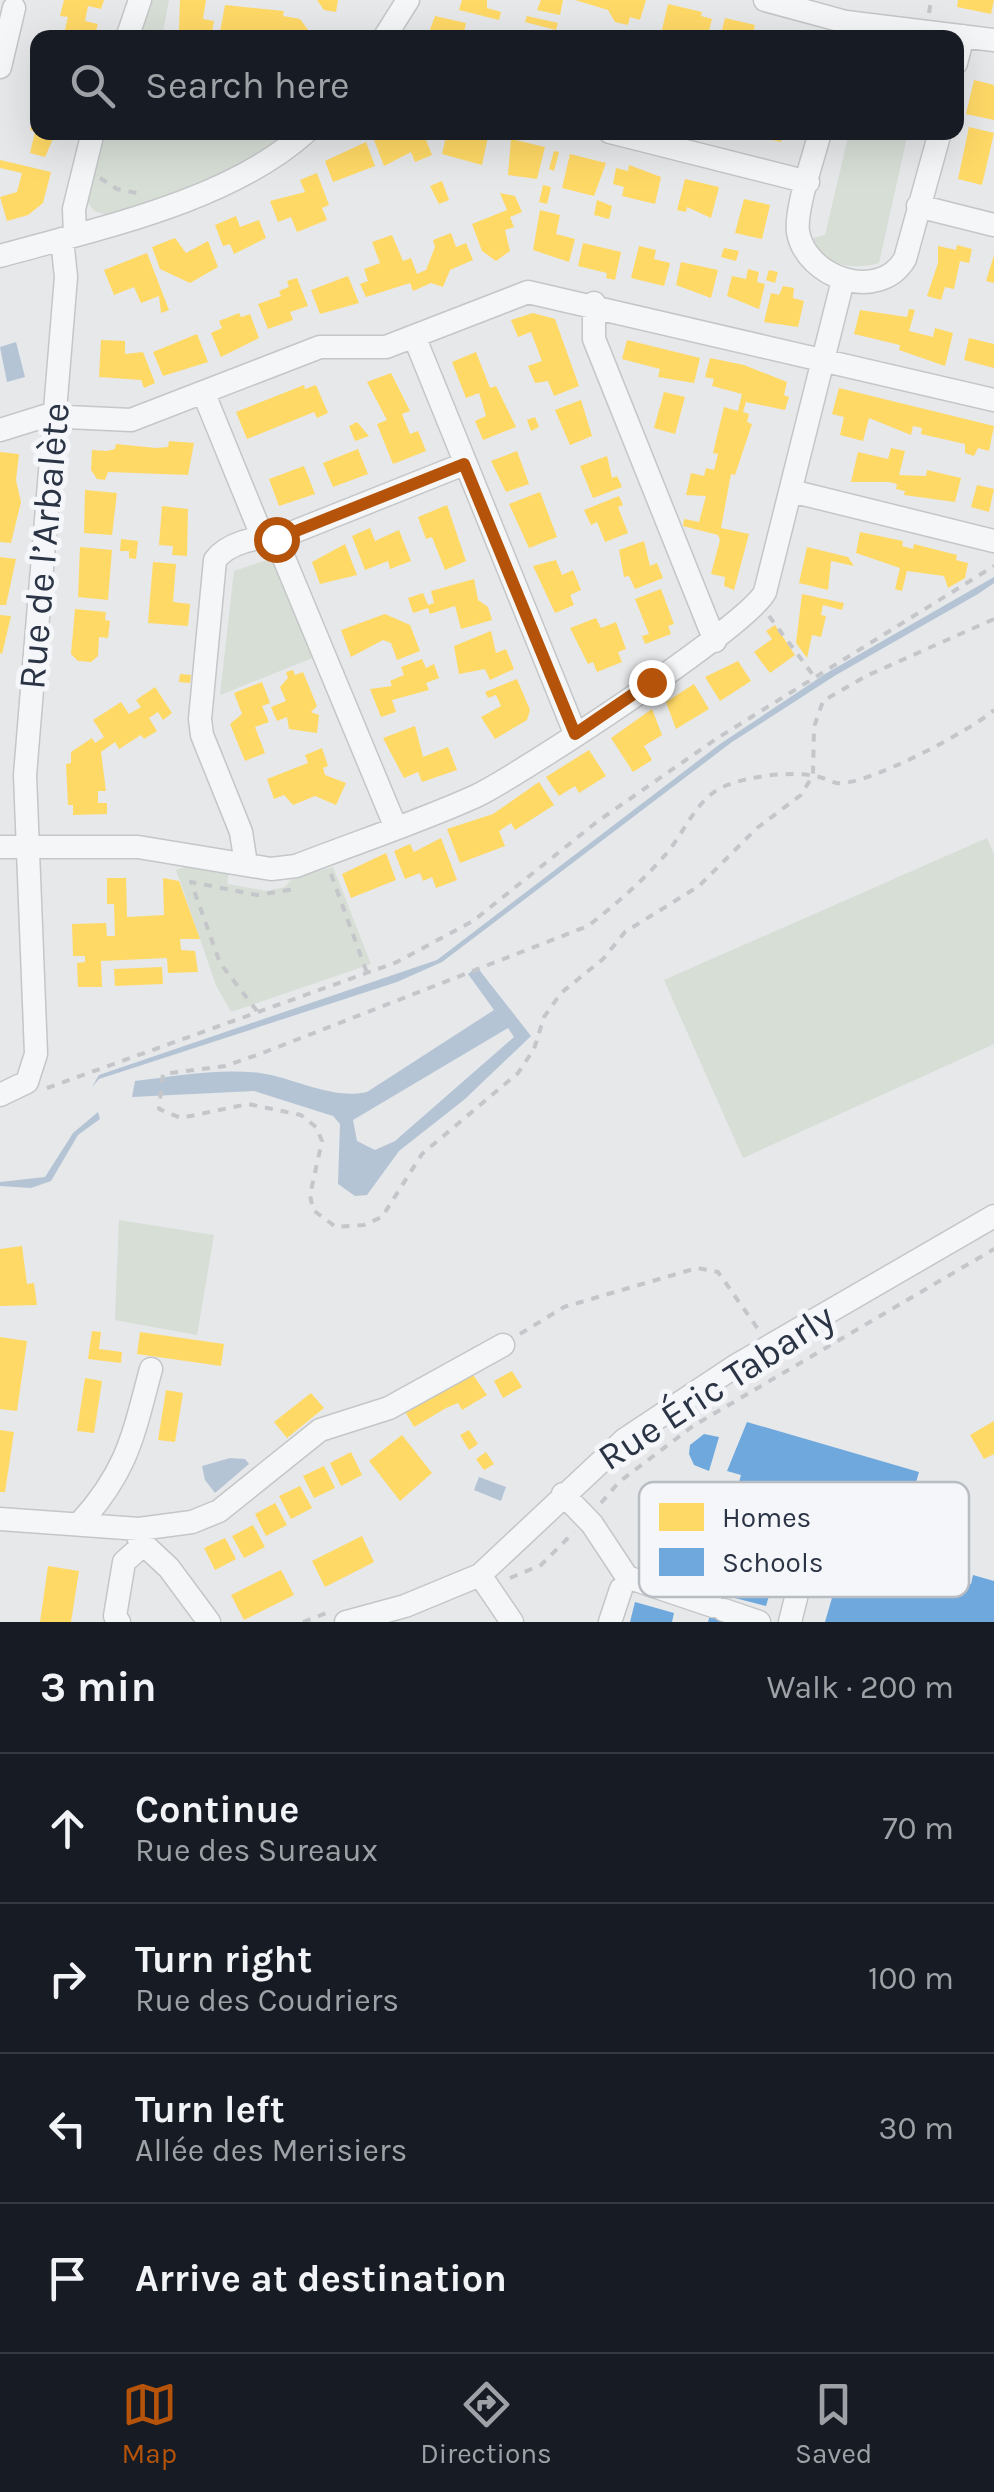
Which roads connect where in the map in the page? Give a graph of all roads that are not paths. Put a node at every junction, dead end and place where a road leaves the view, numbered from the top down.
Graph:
1 (140, 0) edge
2 (408, 0) edge
3 (778, 2) edge
4 (14, 8) dead end
5 (130, 30) edge
6 (389, 30) edge
7 (844, 30) edge
8 (964, 36) edge
9 (994, 40) edge
10 (0, 68) edge
11 (91, 140) edge
12 (294, 140) edge
13 (642, 140) edge
14 (818, 140) edge
15 (938, 140) edge
16 (808, 182) junction
17 (918, 206) junction
18 (994, 224) edge
19 (68, 237) junction
20 (0, 256) edge
21 (843, 280) junction
22 (594, 304) junction
23 (414, 336) junction
24 (822, 360) junction
25 (204, 394) junction
26 (994, 400) edge
27 (55, 416) junction
28 (0, 430) edge
29 (464, 464) junction
30 (791, 491) junction
31 (269, 537) junction
32 (994, 541) edge
33 (715, 641) junction
34 (575, 734) junction
35 (396, 828) junction
36 (0, 847) edge
37 (25, 850) junction
38 (246, 864) junction
39 (21, 1091) edge
40 (994, 1216) edge
41 (504, 1344) road end
42 (150, 1369) dead end
43 (562, 1494) junction
44 (0, 1519) edge
45 (80, 1523) junction
46 (142, 1537) junction
47 (484, 1581) junction
48 (639, 1581) edge
49 (621, 1588) dead end
50 (686, 1597) edge
51 (796, 1597) edge
52 (119, 1622) edge
53 (209, 1622) edge
54 (346, 1622) edge
55 (512, 1622) edge
56 (610, 1622) edge
57 (759, 1622) edge
58 (790, 1622) edge

1 - 5 street
2 - 6 street
3 - 7 street
4 - 10 street
8 - 9 street
11 - 19 street, Rue de l’Arbalète
12 - 19 street
13 - 16 street
14 - 16 street
15 - 17 street
16 - 21 street
17 - 18 street
17 - 21 street
19 - 20 street
19 - 27 street, Rue de l’Arbalète
21 - 24 street
22 - 23 street
22 - 24 street
22 - 33 street
23 - 25 street
23 - 29 street
24 - 26 street
24 - 30 street
25 - 27 street
25 - 31 street
27 - 28 street
27 - 37 street, Rue de l’Arbalète
29 - 31 street
29 - 34 street
30 - 32 street
30 - 33 street
31 - 35 street
31 - 38 street
33 - 34 street
34 - 35 street
35 - 38 street
36 - 37 street
37 - 38 street
37 - 39 street, Rue de l’Arbalète
40 - 43 street, Rue Éric Tabarly
41 - 46 street
42 - 45 street
43 - 47 street, Rue Éric Tabarly
43 - 48 street
44 - 45 street
45 - 46 street
46 - 52 street
46 - 53 street
47 - 54 street, Rue Éric Tabarly
47 - 55 street
49 - 56 street
50 - 57 street
51 - 58 street

